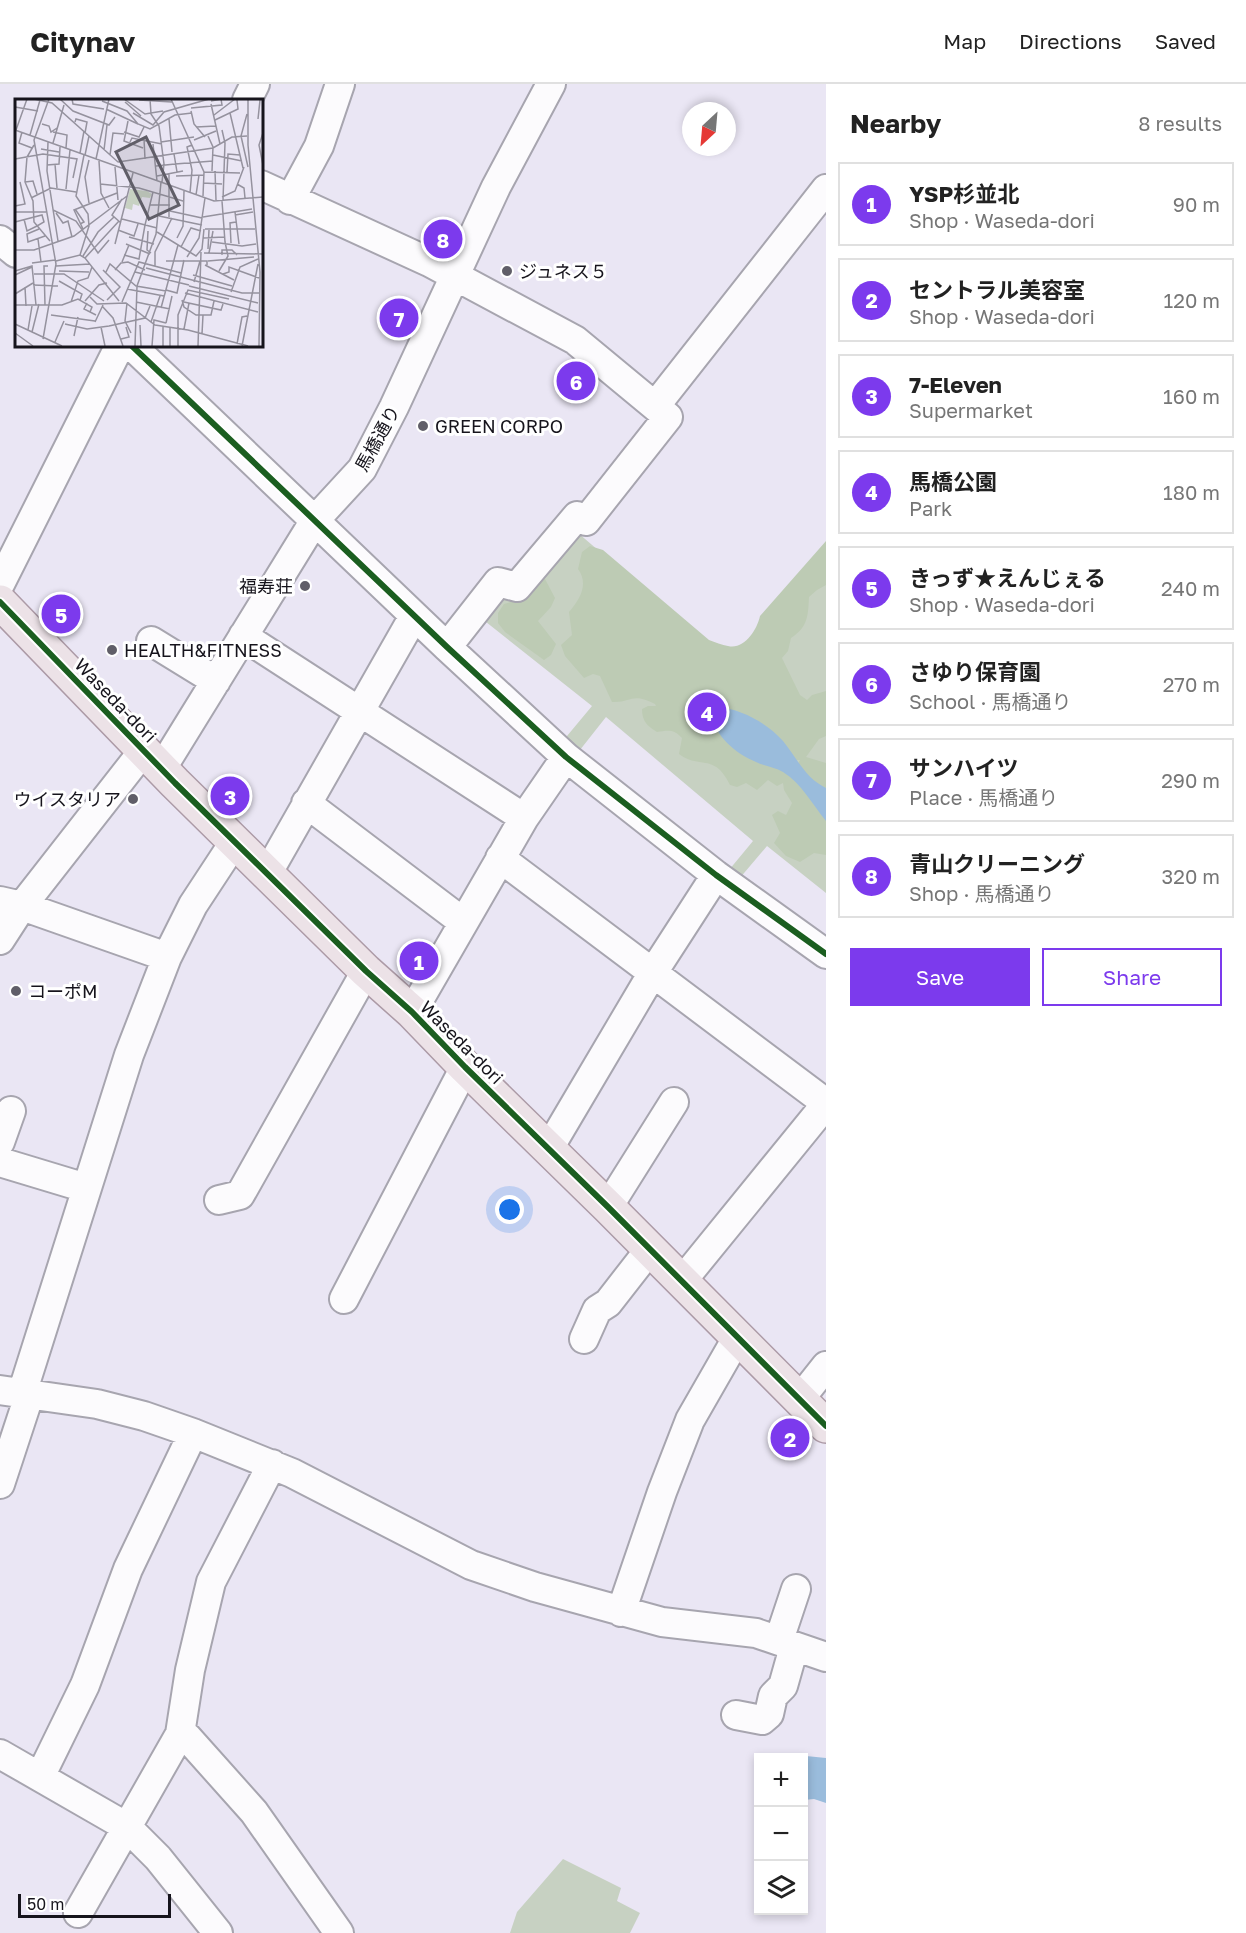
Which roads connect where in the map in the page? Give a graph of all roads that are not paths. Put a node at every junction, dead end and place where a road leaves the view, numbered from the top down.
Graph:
1 (255, 84) edge
2 (340, 84) edge
3 (551, 84) edge
4 (248, 99) edge
5 (262, 186) edge
6 (826, 189) edge
7 (290, 200) junction
8 (0, 240) edge
9 (15, 252) edge
10 (455, 276) junction
11 (119, 346) edge
12 (132, 346) edge
13 (656, 405) junction
14 (315, 520) junction
15 (0, 584) edge
16 (0, 602) edge
17 (414, 616) junction
18 (243, 636) junction
19 (151, 641) dead end
20 (447, 647) junction
21 (216, 681) junction
22 (359, 711) junction
23 (566, 757) junction
24 (153, 759) junction
25 (306, 803) junction
26 (524, 818) junction
27 (235, 841) junction
28 (500, 858) junction
29 (267, 874) junction
30 (716, 875) junction
31 (11, 904) edge
32 (463, 922) junction
33 (0, 940) edge
34 (826, 954) edge
35 (167, 957) junction
36 (366, 971) junction
37 (652, 974) junction
38 (412, 1012) junction
39 (465, 1067) junction
40 (674, 1102) dead end
41 (826, 1104) edge
42 (11, 1110) dead end
43 (0, 1142) edge
44 (548, 1150) junction
45 (0, 1162) edge
46 (86, 1188) junction
47 (219, 1200) dead end
48 (608, 1207) junction
49 (650, 1249) junction
50 (682, 1281) junction
51 (344, 1299) dead end
52 (738, 1338) junction
53 (584, 1339) dead end
54 (826, 1366) edge
55 (13, 1392) edge
56 (799, 1400) junction
57 (826, 1426) edge
58 (193, 1433) junction
59 (272, 1464) junction
60 (0, 1484) edge
61 (796, 1589) dead end
62 (621, 1612) junction
63 (787, 1643) junction
64 (826, 1657) edge
65 (736, 1715) dead end
66 (180, 1734) junction
67 (0, 1754) edge
68 (40, 1777) junction
69 (127, 1827) junction
70 (78, 1913) dead end
71 (211, 1930) edge
72 (339, 1933) edge

1 - 4 street
2 - 7 street
3 - 10 street, 馬橋通り
5 - 7 street
6 - 13 street
7 - 10 street
8 - 9 street
10 - 13 street
10 - 14 street, 馬橋通り
11 - 15 street
12 - 14 street
13 - 20 street
14 - 17 street
14 - 18 street, 馬橋通り
16 - 24 main road, Waseda-dori
17 - 20 street
17 - 22 street
18 - 21 street, 馬橋通り
18 - 22 street
19 - 21 street
20 - 23 street
21 - 24 street, 馬橋通り
22 - 25 street
22 - 26 street
23 - 26 street
23 - 30 street
24 - 27 main road, Waseda-dori
24 - 31 street, 馬橋通り
25 - 29 street
25 - 32 street
26 - 28 street
27 - 29 main road, Waseda-dori
27 - 35 street
28 - 32 street
28 - 37 street
29 - 36 main road, Waseda-dori
30 - 34 street
30 - 37 street
31 - 33 street, 馬橋通り
31 - 35 street
32 - 38 street
35 - 46 street
36 - 38 main road, Waseda-dori
36 - 47 street
37 - 41 street
37 - 44 street
38 - 39 main road, Waseda-dori
39 - 44 main road, Waseda-dori
39 - 51 street
40 - 48 street
41 - 50 street
42 - 43 street
44 - 48 main road, Waseda-dori
45 - 46 street
46 - 55 street
48 - 49 main road, Waseda-dori
49 - 50 main road, Waseda-dori
49 - 53 street
50 - 52 main road, Waseda-dori
52 - 56 main road, Waseda-dori
52 - 62 street
54 - 56 street
55 - 58 street
55 - 60 street
56 - 57 main road, Waseda-dori
58 - 59 street
58 - 68 street
59 - 62 street
59 - 66 street
61 - 63 street
62 - 63 street
63 - 64 street
63 - 65 street
66 - 69 street
66 - 72 street
67 - 68 street
68 - 69 street
69 - 70 street
69 - 71 street

